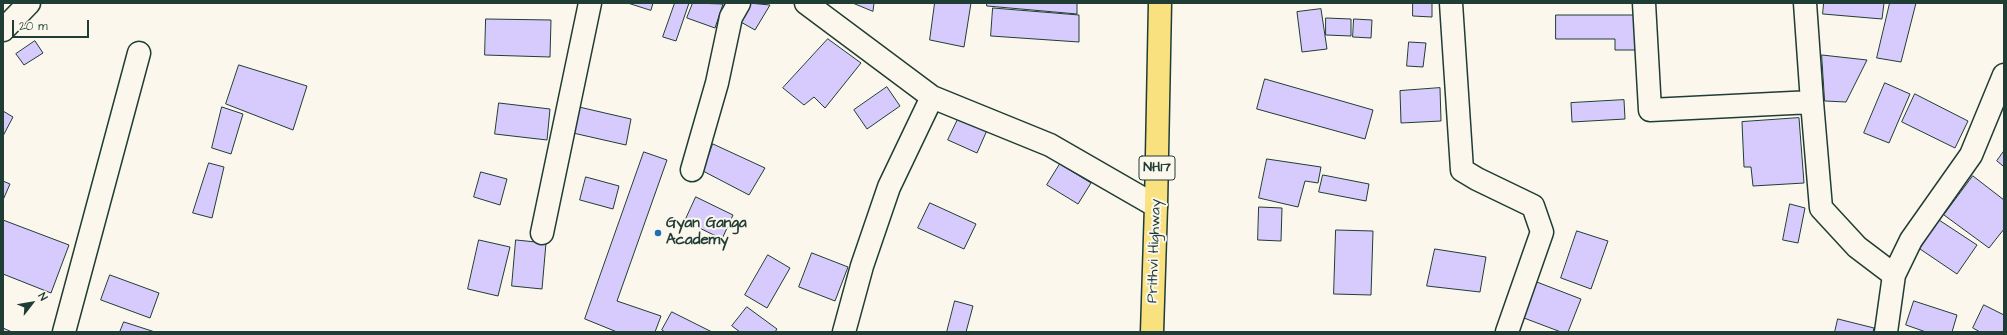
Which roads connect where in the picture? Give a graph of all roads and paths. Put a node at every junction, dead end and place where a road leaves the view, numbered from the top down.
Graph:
1 (29, 3) edge
2 (590, 3) edge
3 (739, 3) edge
4 (1160, 3) edge
5 (1451, 3) edge
6 (1644, 3) edge
7 (1805, 3) edge
8 (816, 7) edge
9 (3, 30) edge
10 (139, 53) dead end
11 (2004, 75) edge
12 (932, 97) junction
13 (1812, 102) junction
14 (692, 170) dead end
15 (1156, 206) junction
16 (542, 233) dead end
17 (1894, 275) junction
18 (64, 332) edge
19 (844, 332) edge
20 (1152, 332) edge
21 (1508, 332) edge
22 (1886, 332) edge

1 - 9 street
2 - 16 street
3 - 14 street
4 - 15 highway, Prithvi Highway / NH17
5 - 21 street
6 - 13 street
7 - 13 street
8 - 12 street
10 - 18 street
11 - 17 street
12 - 15 street
12 - 19 street
13 - 17 street
15 - 20 highway, Prithvi Highway / NH17
17 - 22 street

